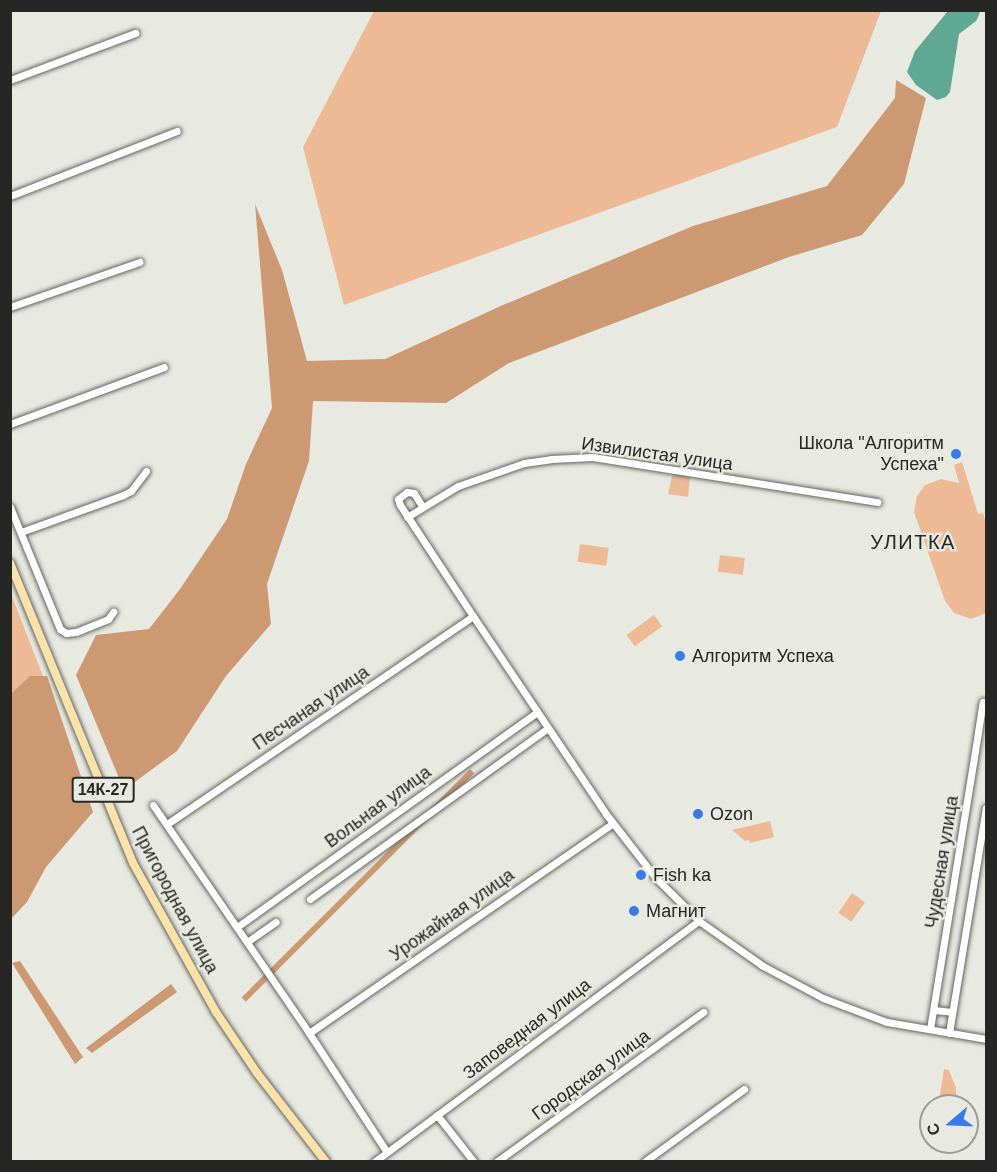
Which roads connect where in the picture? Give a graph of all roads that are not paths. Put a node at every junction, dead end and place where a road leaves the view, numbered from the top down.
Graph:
1 (135, 33) dead end
2 (10, 80) edge
3 (177, 131) dead end
4 (10, 196) edge
5 (139, 262) dead end
6 (10, 307) edge
7 (164, 367) dead end
8 (10, 424) edge
9 (146, 471) dead end
10 (877, 502) dead end
11 (422, 506) junction
12 (10, 507) edge
13 (407, 517) junction
14 (21, 532) junction
15 (10, 563) edge
16 (112, 612) dead end
17 (473, 616) junction
18 (986, 702) edge
19 (537, 712) junction
20 (548, 728) junction
21 (153, 805) dead end
22 (987, 808) edge
23 (613, 823) junction
24 (167, 824) junction
25 (310, 899) dead end
26 (699, 921) junction
27 (276, 922) dead end
28 (237, 927) junction
29 (247, 942) junction
30 (933, 1010) junction
31 (703, 1012) dead end
32 (952, 1012) junction
33 (930, 1029) junction
34 (309, 1033) junction
35 (950, 1033) junction
36 (987, 1039) edge
37 (744, 1089) dead end
38 (437, 1115) junction
39 (387, 1152) junction
40 (320, 1160) edge
41 (374, 1161) edge
42 (474, 1161) edge
43 (496, 1161) edge
44 (644, 1161) edge

1 - 2 street
3 - 4 street
5 - 6 street
7 - 8 street
9 - 14 street
10 - 11 street, Извилистая улица
11 - 13 street, Извилистая улица
11 - 13 street
12 - 14 street
13 - 17 street
14 - 16 street
15 - 40 main road, Пригородная улица / 14К-27
17 - 19 street
17 - 24 street, Песчаная улица
18 - 30 street, Чудесная улица
19 - 20 street
19 - 28 street, Вольная улица
20 - 23 street
20 - 25 street, Вольная улица
21 - 24 street
22 - 32 street, Чудесная улица
23 - 26 street
23 - 34 street, Урожайная улица
24 - 28 street
26 - 33 street
26 - 38 street, Заповедная улица
27 - 29 street
28 - 29 street
29 - 34 street
30 - 32 street
30 - 33 street, Чудесная улица
31 - 43 street, Городская улица
32 - 35 street, Чудесная улица
33 - 35 street
34 - 39 street
35 - 36 street
37 - 44 street
38 - 39 street, Заповедная улица
38 - 42 street
39 - 41 street, Заповедная улица

